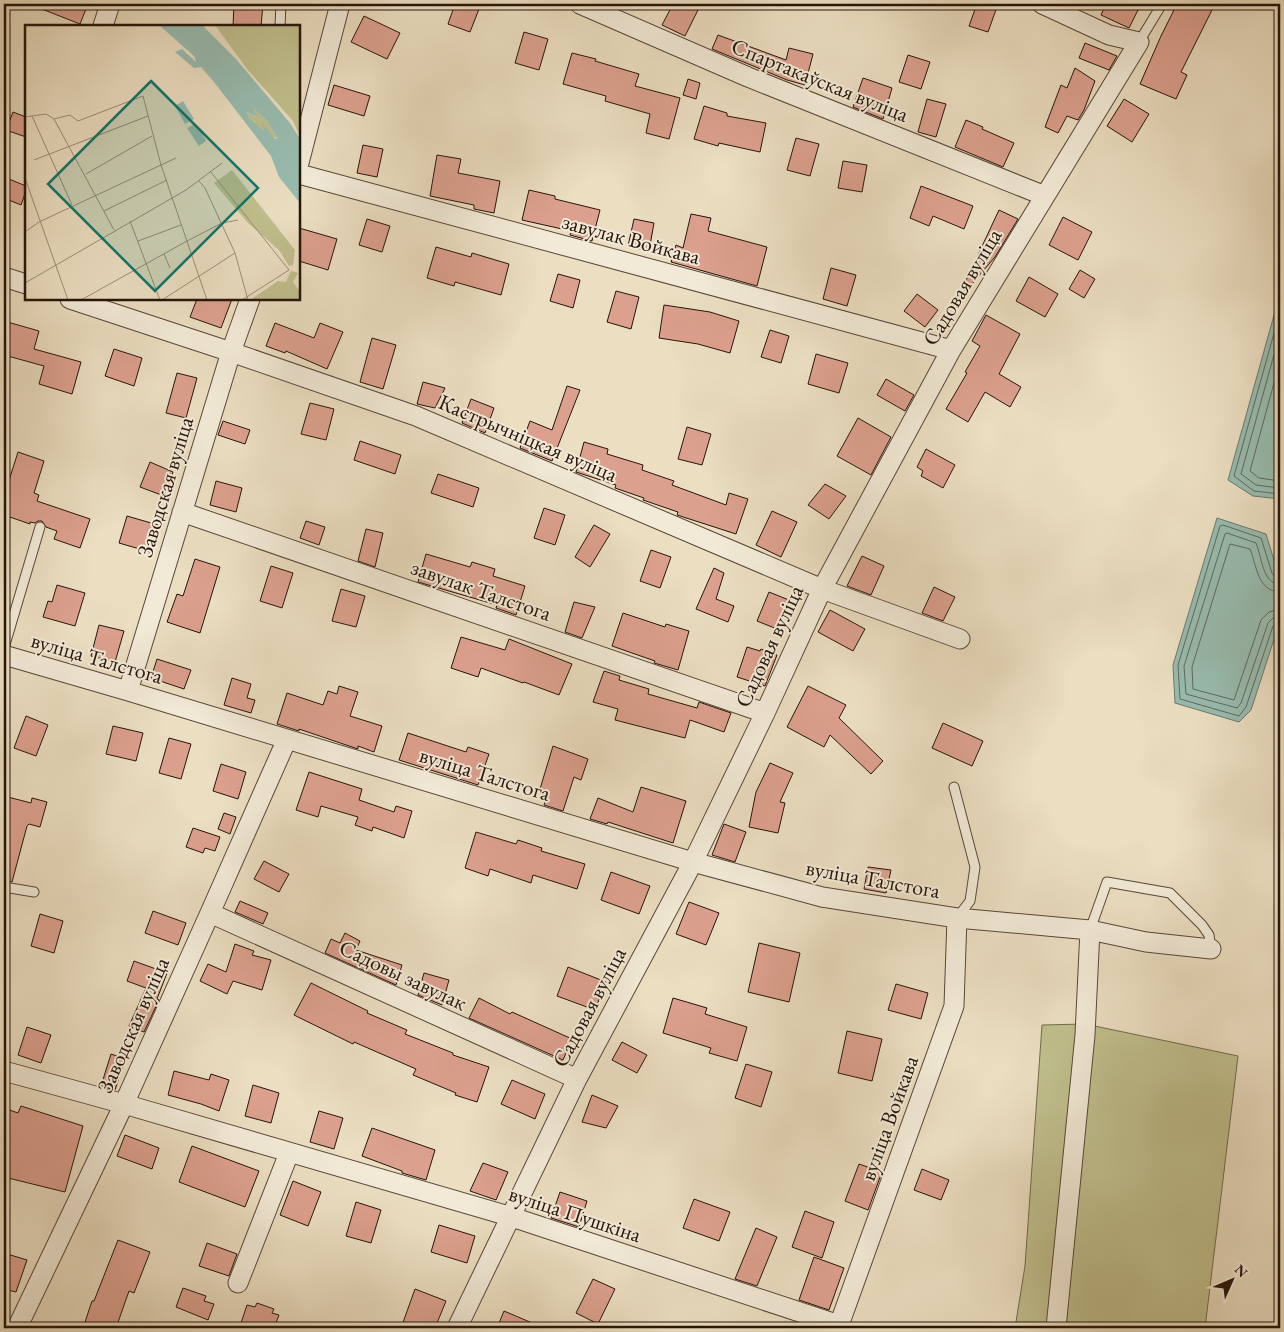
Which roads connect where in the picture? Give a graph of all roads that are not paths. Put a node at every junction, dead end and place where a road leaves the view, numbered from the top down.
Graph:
1 (110, 4) edge
2 (281, 4) edge
3 (340, 4) edge
4 (580, 4) edge
5 (1042, 4) edge
6 (1162, 4) edge
7 (103, 25) edge
8 (280, 25) edge
9 (1139, 42) junction
10 (300, 152) edge
11 (300, 174) edge
12 (1045, 196) junction
13 (4, 277) edge
14 (25, 280) edge
15 (73, 300) edge
16 (250, 300) edge
17 (951, 350) junction
18 (231, 352) junction
19 (182, 512) junction
20 (40, 527) dead end
21 (822, 589) junction
22 (960, 639) dead end
23 (4, 648) edge
24 (4, 655) edge
25 (128, 691) junction
26 (765, 712) junction
27 (286, 739) junction
28 (954, 786) dead end
29 (693, 862) junction
30 (4, 887) edge
31 (34, 892) dead end
32 (210, 913) junction
33 (957, 918) junction
34 (1090, 930) junction
35 (1211, 949) joint
36 (4, 1071) edge
37 (577, 1079) junction
38 (124, 1104) junction
39 (289, 1153) junction
40 (512, 1218) junction
41 (238, 1282) dead end
42 (840, 1327) edge
43 (17, 1328) edge
44 (457, 1328) edge
45 (1056, 1328) edge

1 - 7 street
2 - 8 lane
3 - 10 street
4 - 12 street, Спартакаўская вуліца
5 - 9 street
6 - 9 lane, Садовая вуліца
9 - 12 street, Садовая вуліца
11 - 17 street, завулак Войкава
12 - 17 street, Садовая вуліца
13 - 14 street
15 - 18 street, Кастрычніцкая вуліца
16 - 18 street, Заводская вуліца
17 - 21 street, Садовая вуліца
18 - 19 street, Заводская вуліца
18 - 21 street, Кастрычніцкая вуліца
19 - 25 street, Заводская вуліца
19 - 26 street, завулак Талстога
20 - 23 lane
21 - 22 street, Кастрычніцкая вуліца
21 - 26 street, Садовая вуліца
24 - 25 street, вуліца Талстога
25 - 27 street, вуліца Талстога
26 - 29 street, Садовая вуліца
27 - 29 street, вуліца Талстога
27 - 32 street, Заводская вуліца
28 - 33 lane
29 - 33 street, вуліца Талстога
29 - 37 street, Садовая вуліца
30 - 31 lane
32 - 37 street, Садовы завулак
32 - 38 street, Заводская вуліца
33 - 34 street, вуліца Талстога
33 - 42 street, вуліца Войкава
34 - 35 street, вуліца Талстога
34 - 35 lane
34 - 45 street
36 - 38 street, вуліца Пушкіна
37 - 40 street, Садовая вуліца
38 - 39 street, вуліца Пушкіна
38 - 43 street, Заводская вуліца
39 - 40 street, вуліца Пушкіна
39 - 41 street
40 - 42 street, вуліца Пушкіна
40 - 44 street, Садовая вуліца

